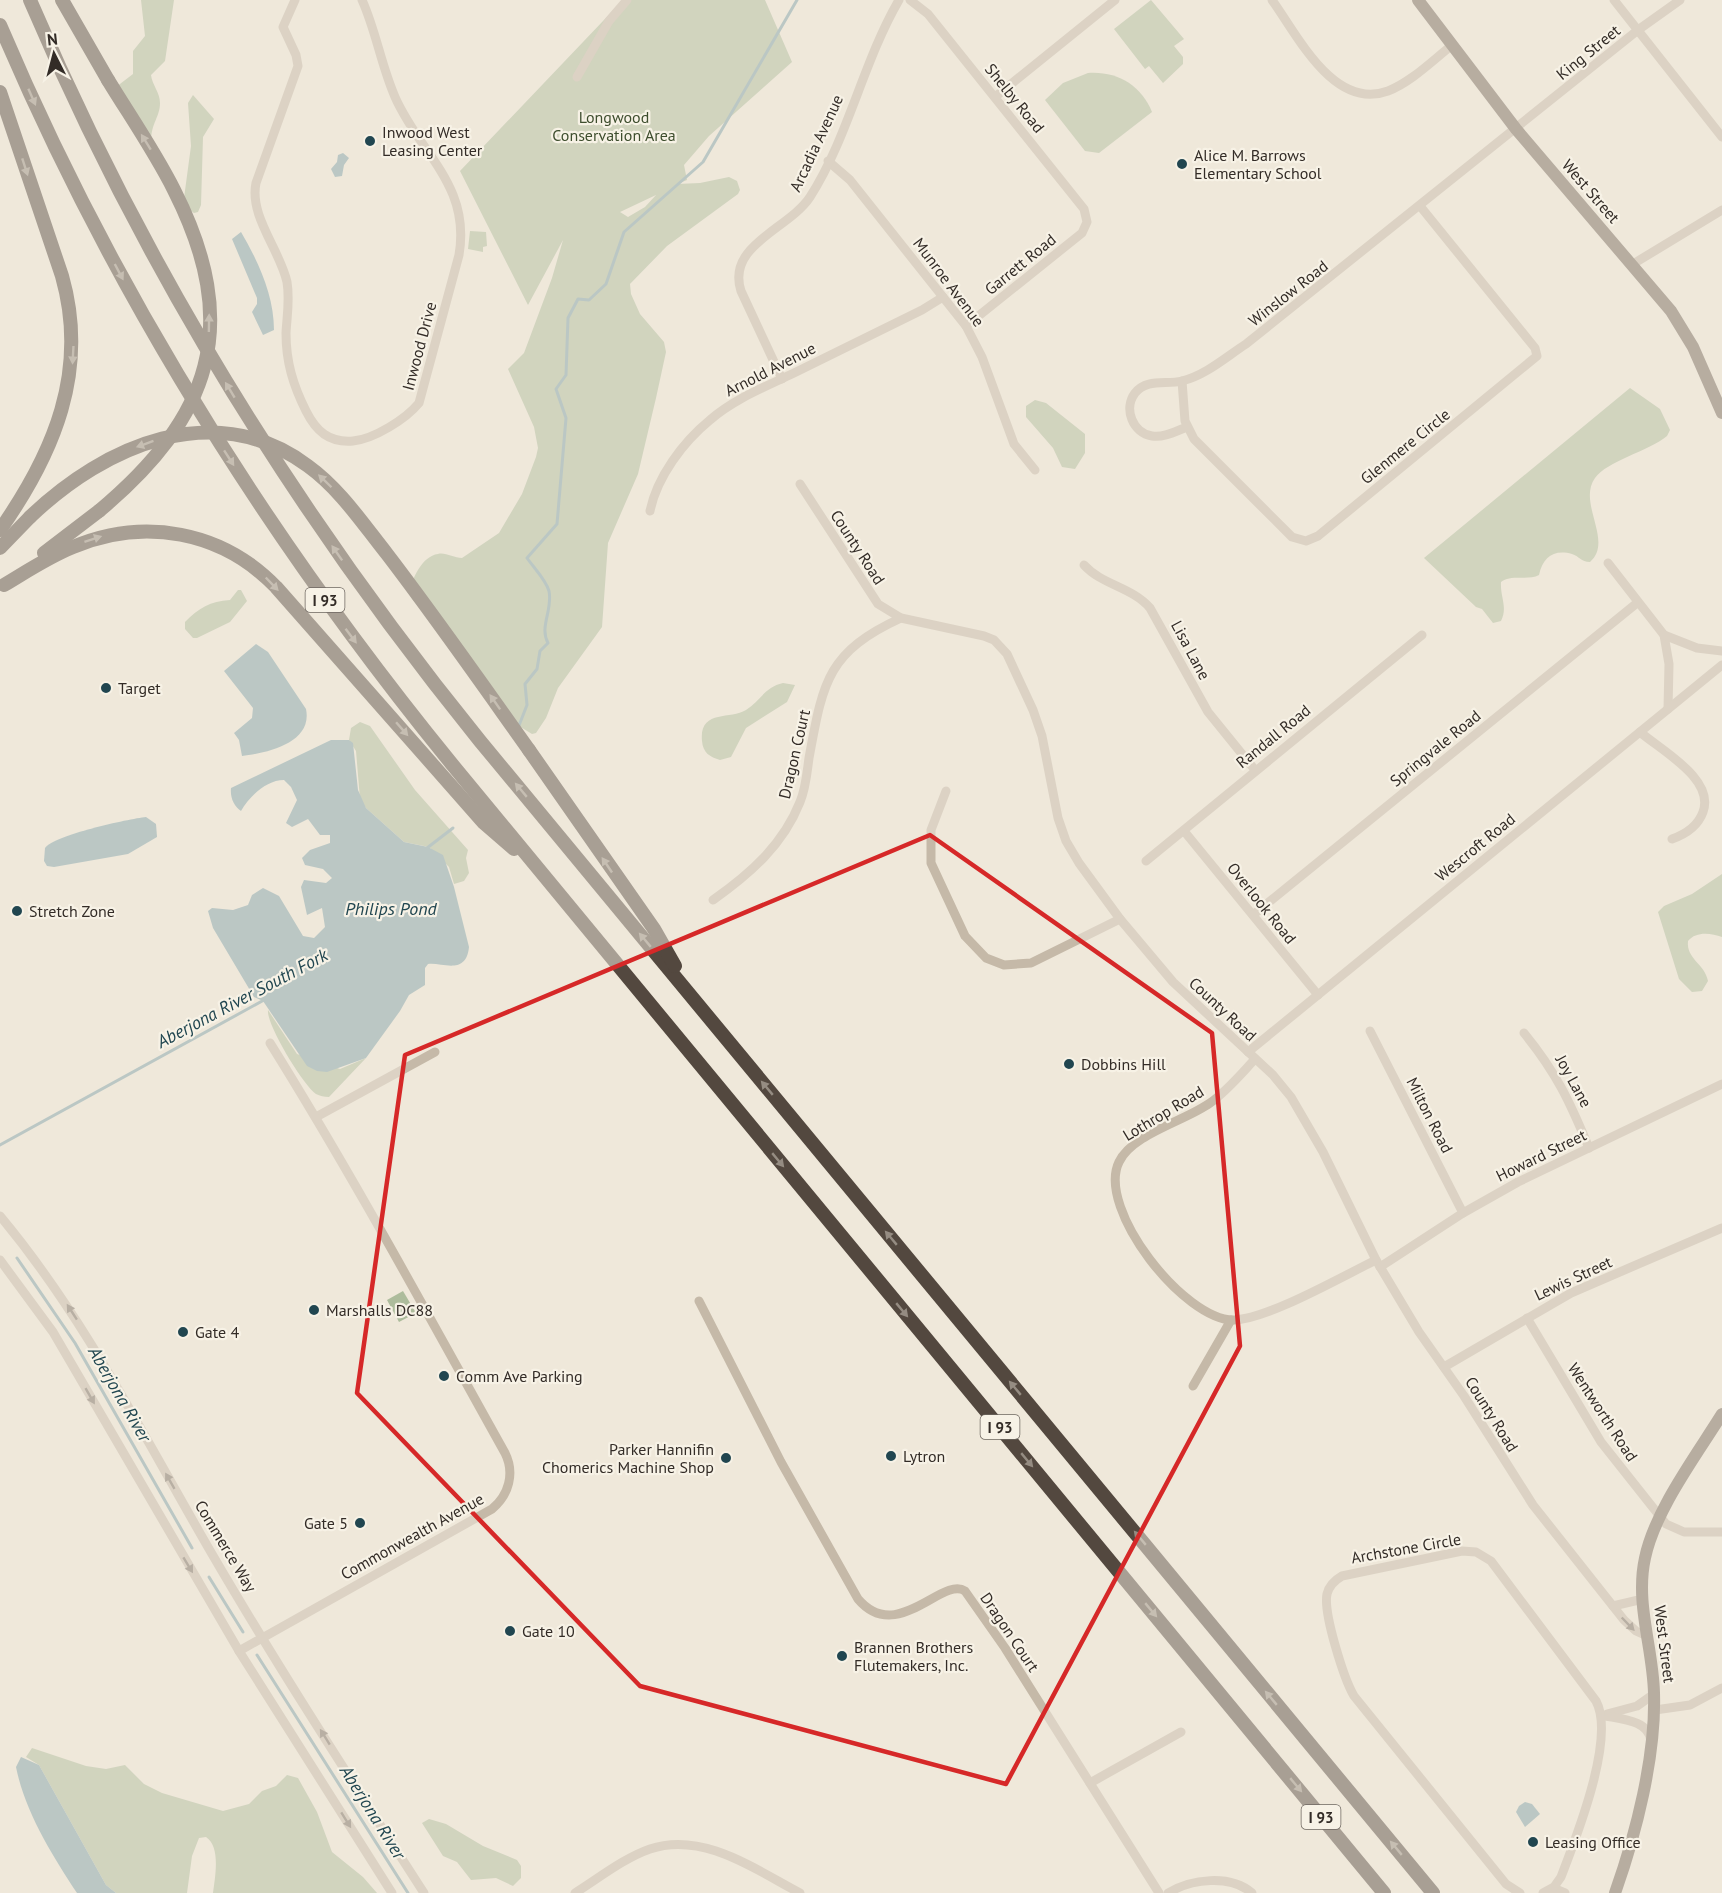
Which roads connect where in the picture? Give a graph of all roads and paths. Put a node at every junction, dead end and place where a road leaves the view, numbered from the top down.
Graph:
1 (30, 0) edge
2 (62, 0) edge
3 (294, 0) edge
4 (362, 0) edge
5 (627, 0) edge
6 (899, 0) edge
7 (910, 0) edge
8 (1114, 0) edge
9 (1272, 0) edge
10 (1418, 0) edge
11 (1614, 0) edge
12 (1680, 0) edge
13 (0, 25) edge
14 (1638, 30) junction
15 (1451, 46) junction
16 (577, 77) dead end
17 (0, 92) edge
18 (995, 97) junction
19 (1516, 129) junction
20 (1722, 137) edge
21 (828, 160) junction
22 (1420, 206) junction
23 (1722, 210) edge
24 (1087, 222) joint
25 (1633, 264) junction
26 (943, 297) junction
27 (966, 326) junction
28 (782, 378) junction
29 (1182, 381) junction
30 (1722, 413) edge
31 (1187, 427) junction
32 (1035, 470) dead end
33 (800, 484) dead end
34 (650, 511) dead end
35 (0, 530) edge
36 (0, 548) edge
37 (1608, 563) dead end
38 (1084, 565) dead end
39 (2, 587) edge
40 (1636, 603) junction
41 (901, 618) junction
42 (1422, 635) dead end
43 (1664, 635) junction
44 (1722, 651) edge
45 (1722, 665) edge
46 (1668, 709) junction
47 (1640, 732) junction
48 (1255, 770) junction
49 (946, 791) dead end
50 (1184, 831) junction
51 (1672, 839) dead end
52 (1146, 861) dead end
53 (543, 874) junction
54 (713, 900) dead end
55 (1253, 915) junction
56 (1120, 919) junction
57 (1318, 995) junction
58 (696, 1002) junction
59 (1370, 1031) dead end
60 (1524, 1033) dead end
61 (270, 1043) dead end
62 (435, 1053) dead end
63 (1252, 1055) junction
64 (1722, 1084) edge
65 (316, 1117) junction
66 (1590, 1148) junction
67 (1463, 1214) junction
68 (0, 1216) edge
69 (1722, 1228) edge
70 (0, 1260) edge
71 (1378, 1263) junction
72 (699, 1301) dead end
73 (1527, 1318) junction
74 (1231, 1320) junction
75 (1444, 1367) junction
76 (1193, 1386) dead end
77 (1722, 1414) edge
78 (1661, 1518) junction
79 (1722, 1532) edge
80 (1643, 1599) junction
81 (1613, 1606) junction
82 (263, 1636) junction
83 (1647, 1636) junction
84 (239, 1651) junction
85 (1722, 1688) edge
86 (1654, 1694) junction
87 (1654, 1710) junction
88 (1601, 1715) junction
89 (1181, 1732) dead end
90 (1651, 1743) junction
91 (1090, 1783) junction
92 (1554, 1890) edge
93 (392, 1893) edge
94 (424, 1893) edge
95 (575, 1893) edge
96 (800, 1893) edge
97 (1159, 1893) edge
98 (1168, 1893) edge
99 (1252, 1893) edge
100 (1384, 1893) edge
101 (1433, 1893) edge
102 (1520, 1893) edge
103 (1543, 1893) edge
104 (1565, 1893) edge
105 (1615, 1893) edge

58 -> 1 highway, I 93
39 -> 2 highway, bridge
3 - 4 street, Inwood Drive
5 - 16 street
6 - 21 street, Arcadia Avenue
7 - 18 street, Shelby Road
8 - 18 street
9 - 15 street
10 - 15 main road, West Street
11 - 14 street
12 - 14 street, King Street
13 -> 53 highway, I 93
14 - 19 street, King Street
14 - 20 street
15 - 19 main road, West Street
17 -> 35 highway
18 - 24 street, Shelby Road
19 - 22 street, Winslow Road
19 - 25 main road, West Street
21 - 26 street, Munroe Avenue
21 - 28 street, Arcadia Avenue
22 - 29 street, Winslow Road
22 - 31 street, Glenmere Circle
23 - 25 street
24 - 27 street, Garrett Road
25 - 30 main road, West Street
26 - 27 street, Munroe Avenue
26 - 28 street, Arnold Avenue
27 - 32 street, Munroe Avenue
28 - 34 street, Arnold Avenue
29 - 31 street
29 - 31 street, Winslow Road
33 - 41 street, County Road
58 -> 36 highway, bridge
37 - 40 street
38 - 48 street, Lisa Lane
39 -> 53 highway
40 - 43 street
40 - 55 street, Springvale Road
41 - 54 street, Dragon Court
41 - 56 street, County Road
42 - 48 street, Randall Road
43 - 44 street
43 - 46 street
45 - 46 street, Wescroft Road
46 - 47 street, Wescroft Road
47 - 51 street
47 - 57 street, Wescroft Road
48 - 50 street, Randall Road
49 - 56 street
50 - 52 street, Randall Road
50 - 55 street, Overlook Road
53 -> 100 highway, I 93
55 - 57 street, Overlook Road
56 - 63 street, County Road
57 - 63 street, Wescroft Road
101 -> 58 highway, I 93
59 - 67 street, Milton Road
60 - 66 street, Joy Lane
61 - 65 street, Commonwealth Avenue
62 - 65 street
63 - 71 street, County Road
63 - 74 street, Lothrop Road
64 - 66 street, Howard Street
65 - 82 street, Commonwealth Avenue
66 - 67 street, Howard Street
67 - 71 street, Howard Street
82 -> 68 street, Commerce Way
69 - 73 street, Lewis Street
70 -> 84 street
71 - 74 street
71 - 75 street, County Road
72 - 91 street, Dragon Court
73 - 75 street, Lewis Street
73 - 78 street, Wentworth Road
74 - 76 street
75 - 81 street, County Road
77 - 78 main road, West Street
78 - 79 street
78 - 80 main road, West Street
80 - 81 street
80 - 83 main road, West Street
81 -> 83 street, County Road
82 - 84 street, Commonwealth Avenue
94 -> 82 street, Commerce Way
83 - 86 main road, West Street
84 -> 93 street
85 - 87 street
86 - 87 main road, West Street
86 - 88 street
87 - 90 main road, West Street
88 - 90 street
88 - 92 street
88 - 102 street, Archstone Circle
89 - 91 street
90 - 105 main road, West Street
91 - 97 street, Dragon Court
92 - 103 street
92 - 104 street
95 - 96 street
98 - 99 street

